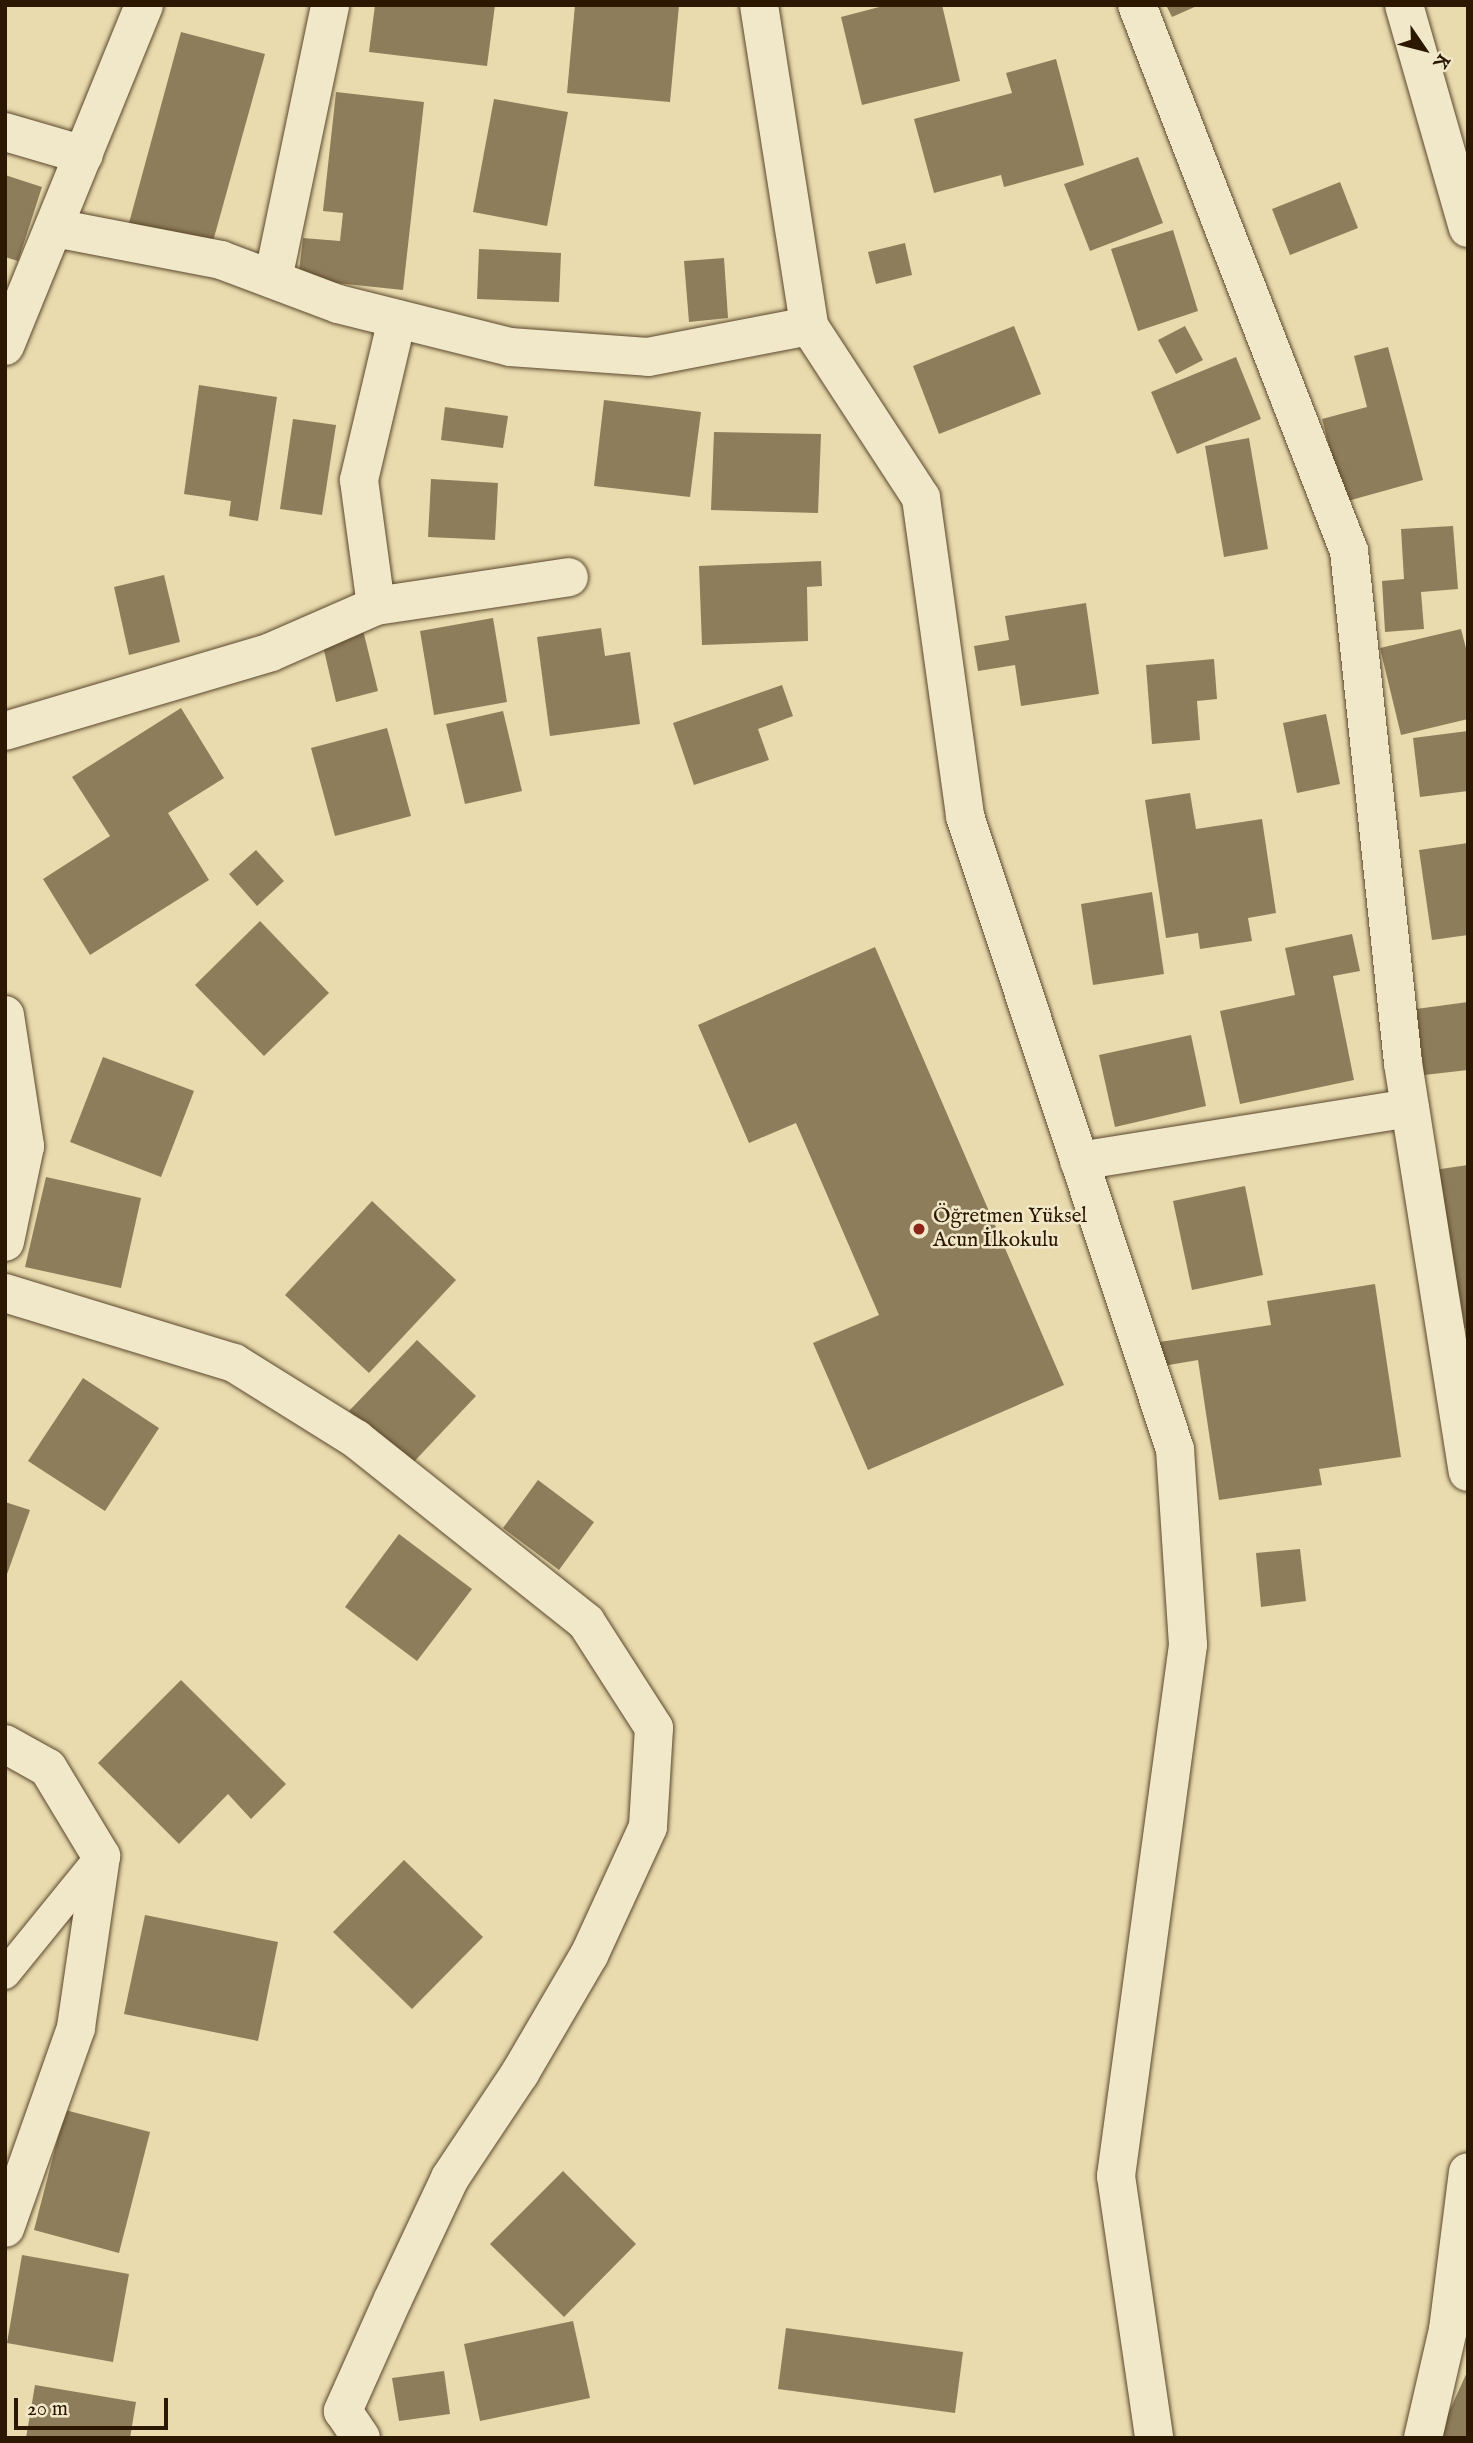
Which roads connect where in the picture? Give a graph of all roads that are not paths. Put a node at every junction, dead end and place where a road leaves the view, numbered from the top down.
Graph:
1 (144, 5) edge
2 (330, 5) edge
3 (759, 5) edge
4 (1137, 5) edge
5 (1404, 5) edge
6 (5, 132) edge
7 (84, 155) junction
8 (55, 228) junction
9 (1468, 229) edge
10 (273, 279) junction
11 (397, 319) junction
12 (809, 326) junction
13 (5, 346) edge
14 (569, 577) dead end
15 (376, 607) junction
16 (5, 731) edge
17 (5, 1015) edge
18 (1410, 1108) junction
19 (1079, 1161) junction
20 (5, 1242) edge
21 (5, 1293) edge
22 (1468, 1472) edge
23 (5, 1744) edge
24 (101, 1856) junction
25 (5, 1974) edge
26 (1468, 2172) edge
27 (5, 2228) edge
28 (361, 2438) edge
29 (1154, 2438) edge
30 (1423, 2438) edge

1 - 7 street
2 - 10 street
3 - 12 street
4 - 18 street
5 - 9 street
6 - 7 street
7 - 8 street
8 - 10 street
8 - 13 street
10 - 11 street
11 - 12 street
11 - 15 street
12 - 19 street
14 - 15 street
15 - 16 street
17 - 20 street
18 - 19 street
18 - 22 street
19 - 29 street
21 - 28 street
23 - 24 street
24 - 25 lane
24 - 27 street
26 - 30 street

